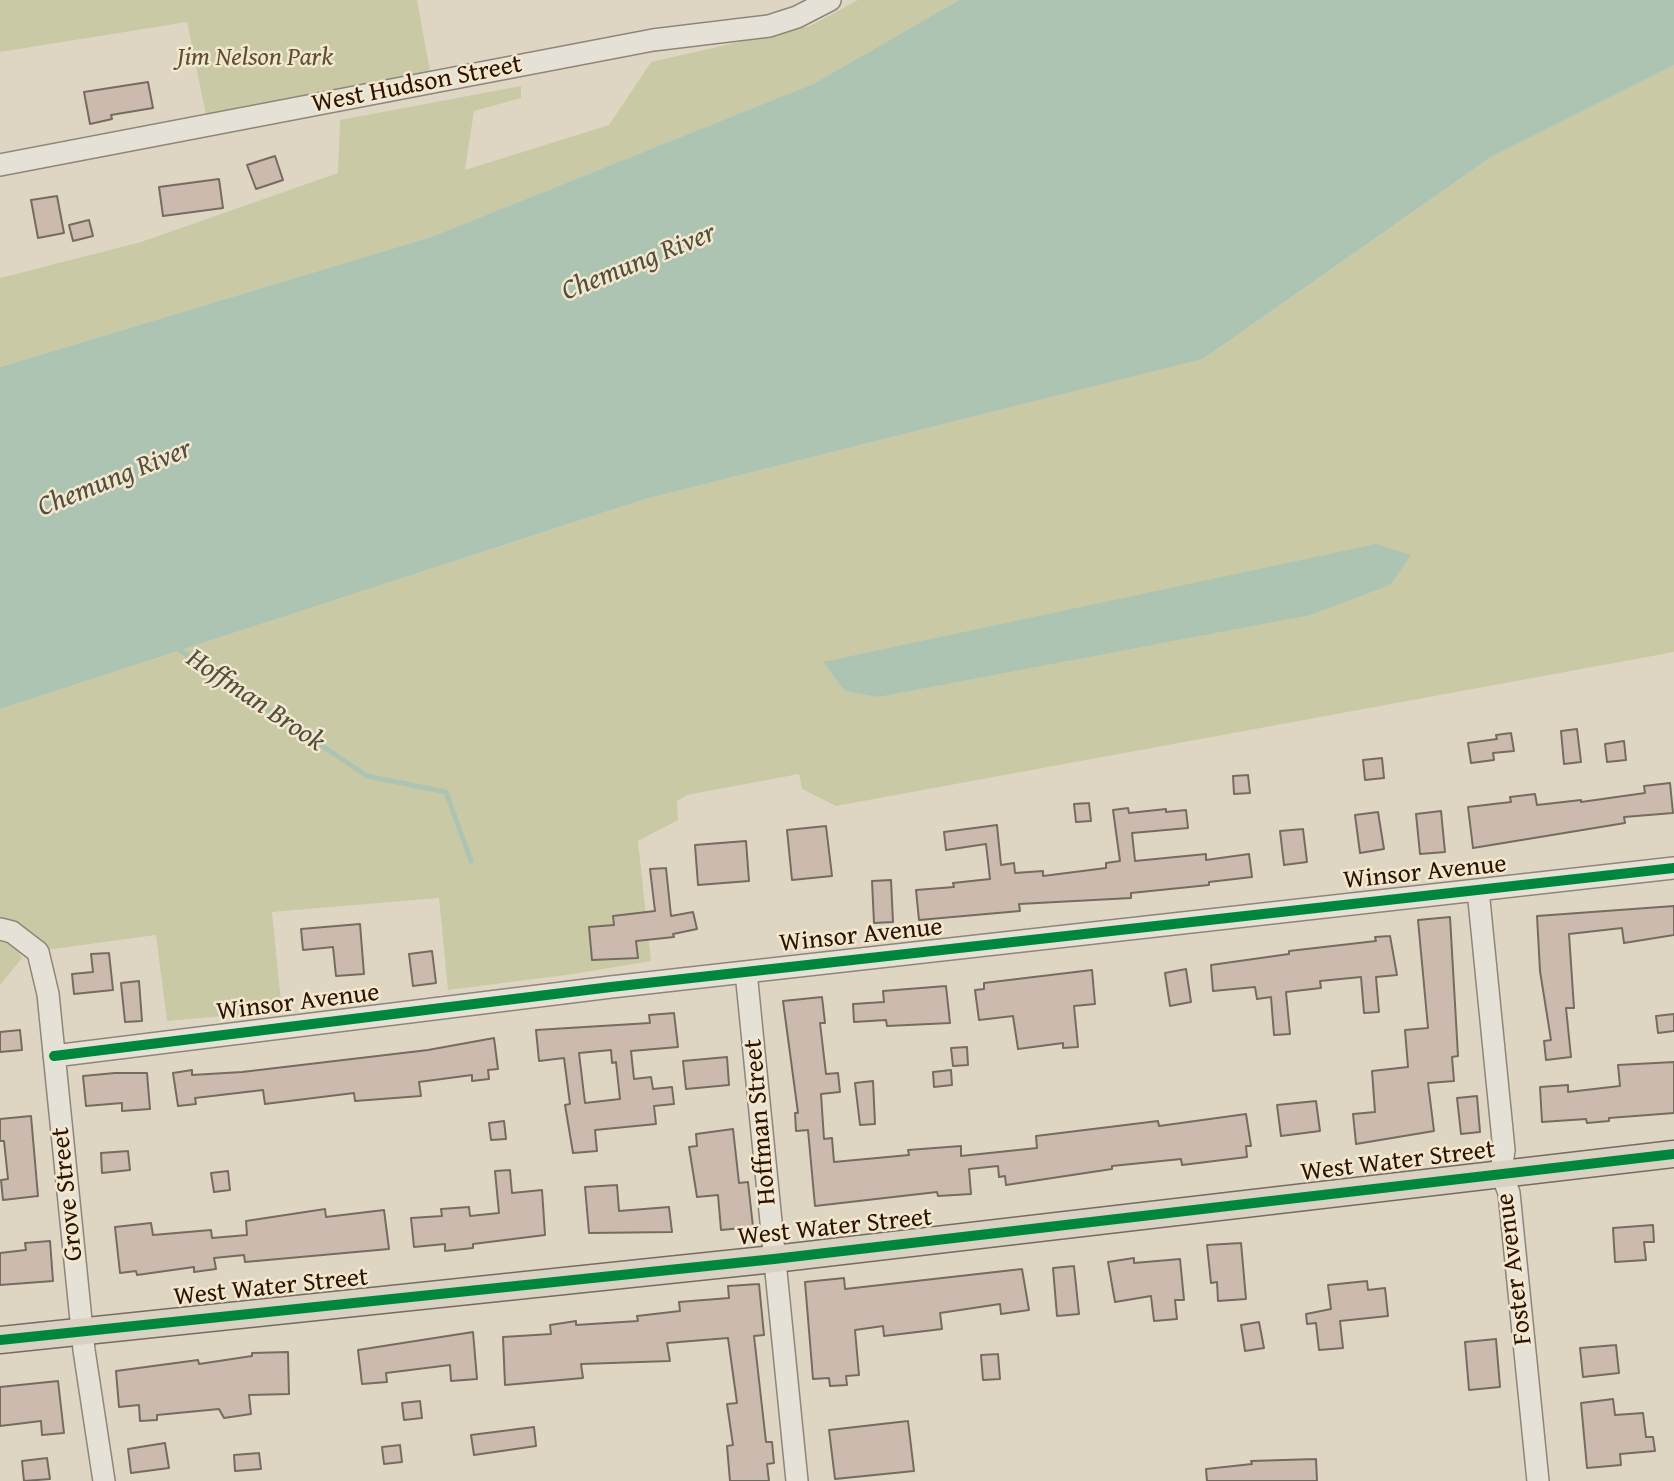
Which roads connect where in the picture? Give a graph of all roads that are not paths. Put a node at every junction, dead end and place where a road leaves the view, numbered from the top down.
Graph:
1 (831, 0) edge
2 (0, 165) edge
3 (1674, 868) edge
4 (1478, 890) junction
5 (0, 929) edge
6 (747, 972) junction
7 (54, 1056) junction
8 (1674, 1154) edge
9 (1501, 1172) junction
10 (774, 1259) junction
11 (82, 1331) junction
12 (0, 1340) edge
13 (104, 1481) edge
14 (797, 1481) edge
15 (1538, 1481) edge

1 - 2 street, West Hudson Street
3 - 4 street, Winsor Avenue
4 - 6 street, Winsor Avenue
4 - 9 street, Foster Avenue
5 - 7 street, Grove Street
6 - 7 street, Winsor Avenue
6 - 10 street, Hoffman Street
7 - 11 street, Grove Street
8 - 9 main road, West Water Street
9 - 10 main road, West Water Street
9 - 15 street, Foster Avenue
10 - 11 main road, West Water Street
10 - 14 street, Hoffman Street
11 - 12 main road, West Water Street
11 - 13 street, Grove Street

